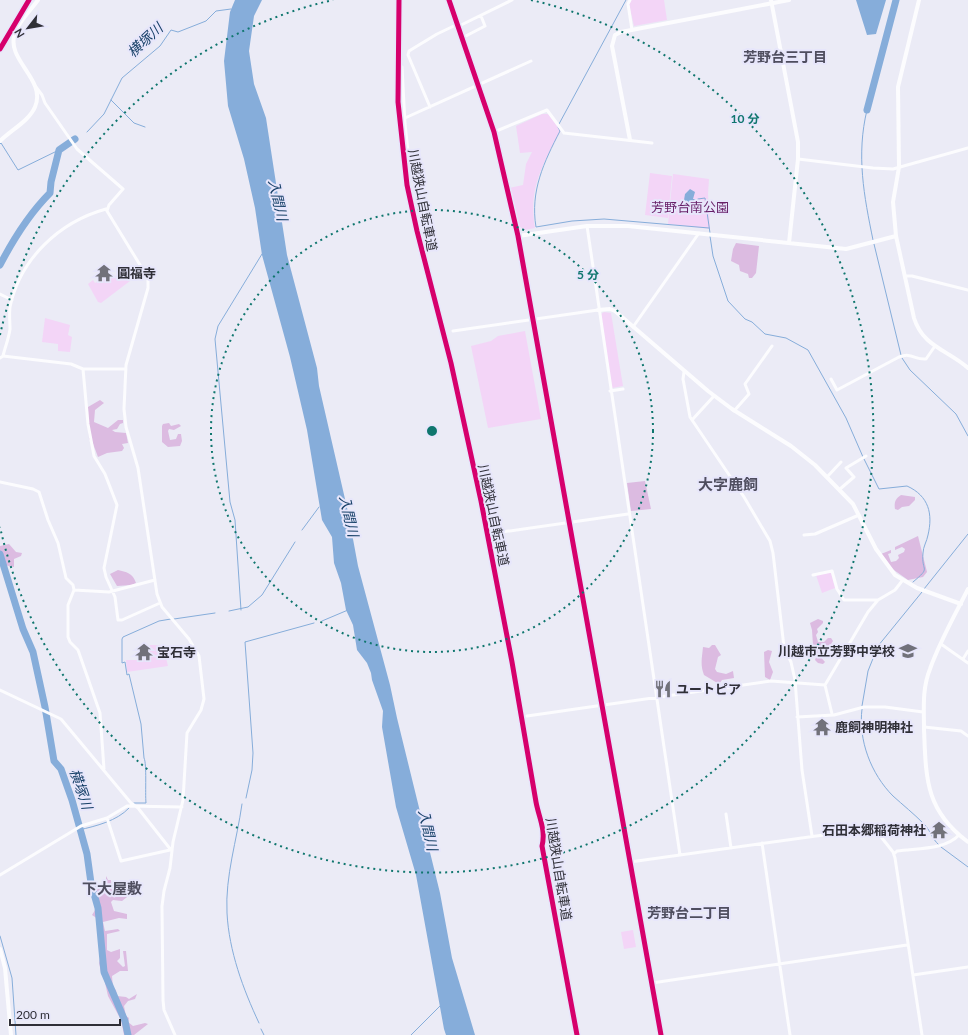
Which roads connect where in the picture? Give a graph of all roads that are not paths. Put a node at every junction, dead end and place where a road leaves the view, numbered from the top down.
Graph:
1 (38, 0) edge
2 (449, 0) edge
3 (512, 0) edge
4 (630, 0) edge
5 (789, 0) edge
6 (919, 0) edge
7 (771, 2) edge
8 (481, 16) junction
9 (458, 25) junction
10 (632, 30) junction
11 (462, 38) junction
12 (530, 61) dead end
13 (402, 67) dead end
14 (479, 85) junction
15 (36, 88) junction
16 (43, 97) junction
17 (38, 98) junction
18 (430, 107) junction
19 (405, 118) junction
20 (494, 132) junction
21 (630, 140) junction
22 (0, 141) edge
23 (652, 143) dead end
24 (968, 148) edge
25 (798, 159) junction
26 (412, 163) dead end
27 (899, 167) junction
28 (106, 209) junction
29 (587, 226) junction
30 (699, 233) junction
31 (518, 236) junction
32 (896, 236) junction
33 (789, 243) junction
34 (905, 276) junction
35 (968, 290) edge
36 (0, 294) edge
37 (12, 300) junction
38 (598, 310) junction
39 (533, 320) junction
40 (633, 327) junction
41 (453, 331) dead end
42 (772, 346) dead end
43 (935, 346) junction
44 (1, 357) edge
45 (968, 368) edge
46 (83, 369) junction
47 (126, 369) junction
48 (684, 372) junction
49 (830, 380) dead end
50 (623, 389) dead end
51 (610, 390) junction
52 (714, 396) junction
53 (734, 411) junction
54 (692, 420) junction
55 (866, 456) dead end
56 (841, 462) dead end
57 (827, 477) junction
58 (0, 482) edge
59 (840, 489) junction
60 (628, 514) junction
61 (859, 515) junction
62 (569, 522) junction
63 (495, 533) dead end
64 (804, 535) dead end
65 (813, 575) dead end
66 (155, 580) junction
67 (902, 580) junction
68 (968, 589) edge
69 (74, 590) junction
70 (114, 591) junction
71 (878, 600) junction
72 (160, 603) junction
73 (960, 604) junction
74 (941, 644) junction
75 (968, 651) edge
76 (963, 658) junction
77 (968, 663) edge
78 (795, 683) junction
79 (825, 685) junction
80 (0, 690) edge
81 (656, 697) junction
82 (602, 706) junction
83 (923, 712) junction
84 (832, 714) junction
85 (527, 716) dead end
86 (797, 717) junction
87 (924, 727) junction
88 (968, 736) edge
89 (104, 769) junction
90 (135, 805) junction
91 (182, 807) junction
92 (726, 814) dead end
93 (107, 818) junction
94 (959, 835) junction
95 (812, 836) junction
96 (968, 842) edge
97 (762, 843) junction
98 (731, 848) junction
99 (170, 850) junction
100 (894, 854) junction
101 (680, 855) junction
102 (630, 862) junction
103 (0, 874) edge
104 (907, 945) junction
105 (0, 949) edge
106 (780, 964) junction
107 (968, 966) edge
108 (913, 975) junction
109 (652, 983) junction
110 (11, 1035) edge
111 (175, 1035) edge
112 (661, 1035) edge
113 (790, 1035) edge
114 (922, 1035) edge

1 - 15 street
2 - 9 street
3 - 8 street
4 - 10 street
5 - 7 street
6 - 27 street
7 - 10 street
7 - 25 street
8 - 9 street
8 - 11 street
9 - 11 street
9 - 18 street
10 - 21 street
11 - 14 street
12 - 14 street
13 - 19 street
14 - 18 street
14 - 20 street
15 - 16 street
15 - 17 street
16 - 17 street
16 - 28 street
17 - 22 street
18 - 19 street
19 - 26 street
20 - 21 street
20 - 31 street
21 - 23 street
24 - 27 street
25 - 27 street
25 - 33 street
27 - 32 street
28 - 37 street
28 - 47 street
29 - 30 street
29 - 31 street
29 - 38 street
30 - 33 street
30 - 40 street
31 - 39 street
32 - 33 street
32 - 34 street
34 - 35 street
34 - 43 street
36 - 37 street
37 - 44 street
38 - 39 street
38 - 40 street
38 - 51 street
39 - 41 street
39 - 62 street
40 - 48 street
42 - 53 street
43 - 45 street
43 - 49 street
44 - 46 street
46 - 47 street
46 - 70 street
47 - 66 street
48 - 52 street
48 - 54 street
50 - 51 street
51 - 60 street
52 - 53 street
52 - 54 street
53 - 57 street
54 - 78 street
55 - 59 street
56 - 57 street
57 - 59 street
58 - 69 street
59 - 61 street
60 - 62 street
60 - 81 street
61 - 64 street
61 - 67 street
62 - 63 street
62 - 82 street
65 - 71 street
66 - 70 street
66 - 72 street
67 - 71 street
67 - 73 street
68 - 73 street
69 - 70 street
69 - 89 street
70 - 72 street
71 - 79 street
72 - 91 street
73 - 74 street
74 - 76 street
74 - 83 street
75 - 76 street
76 - 77 street
78 - 79 street
78 - 81 street
78 - 86 street
79 - 84 street
80 - 89 street
81 - 82 street
81 - 101 street
82 - 85 street
82 - 102 street
83 - 84 street
83 - 87 street
84 - 86 street
86 - 95 street
87 - 88 street
87 - 94 street
89 - 90 street
90 - 91 street
90 - 93 street
90 - 99 street
91 - 99 street
92 - 98 street
93 - 99 street
93 - 103 street
94 - 96 street
94 - 100 street
95 - 97 street
95 - 100 street
97 - 98 street
97 - 106 street
98 - 101 street
99 - 111 street
100 - 104 street
101 - 102 street
102 - 109 street
104 - 106 street
104 - 108 street
105 - 110 street
106 - 109 street
106 - 113 street
107 - 108 street
108 - 114 street
109 - 112 street

